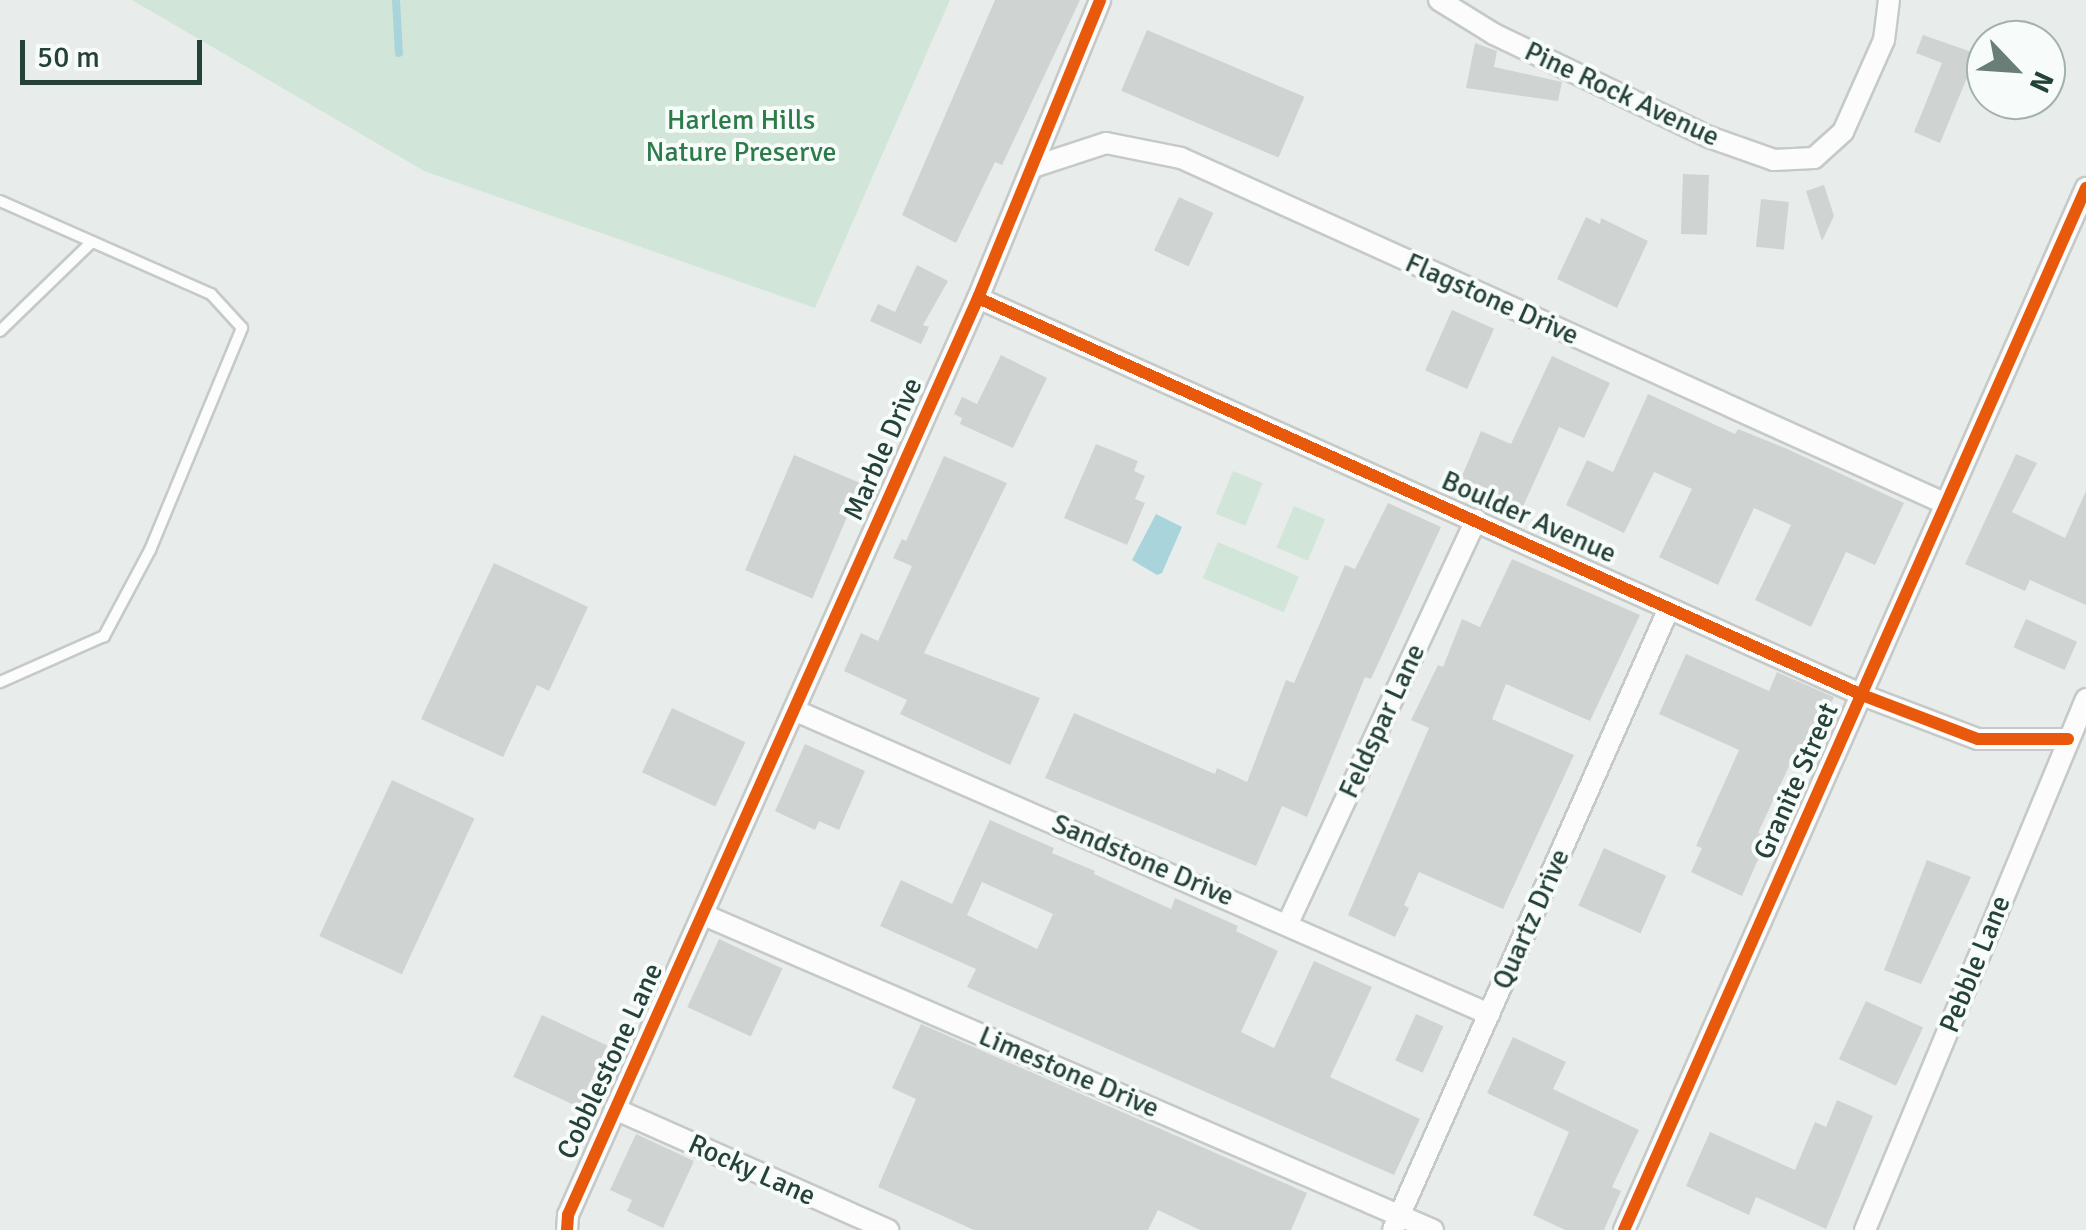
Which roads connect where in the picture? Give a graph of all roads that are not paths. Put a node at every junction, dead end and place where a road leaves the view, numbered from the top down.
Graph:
1 (1100, 0) edge
2 (1439, 0) edge
3 (1889, 0) edge
4 (1033, 167) junction
5 (2086, 188) edge
6 (0, 201) edge
7 (92, 242) junction
8 (978, 298) junction
9 (0, 332) edge
10 (1944, 504) junction
11 (1476, 520) junction
12 (1669, 608) junction
13 (0, 682) edge
14 (1862, 695) junction
15 (2086, 699) edge
16 (794, 710) junction
17 (2068, 739) junction
18 (704, 915) junction
19 (1288, 922) junction
20 (1489, 1014) junction
21 (615, 1110) junction
22 (1396, 1223) edge
23 (567, 1230) edge
24 (888, 1230) edge
25 (1434, 1230) edge
26 (1624, 1230) edge
27 (1865, 1230) edge

1 - 4 street, Marble Drive
2 - 3 street, Pine Rock Avenue
4 - 8 street, Marble Drive
4 - 10 street, Flagstone Drive
5 - 10 street, Granite Street
6 - 7 lane
7 - 9 lane
7 - 13 lane
8 - 11 street, Boulder Avenue
8 - 16 street, Marble Drive
10 - 14 street, Granite Street
11 - 12 street, Boulder Avenue
11 - 19 street, Feldspar Lane
12 - 14 street, Boulder Avenue
12 - 20 street, Quartz Drive
14 - 17 street, Boulder Avenue
14 - 26 street, Granite Street
15 - 17 street, Pebble Lane
16 - 18 street, Marble Drive
16 - 19 street, Sandstone Drive
17 - 27 street, Pebble Lane
18 - 21 street, Cobblestone Lane
18 - 22 street, Limestone Drive
19 - 20 street, Sandstone Drive
20 - 22 street, Quartz Drive
21 - 23 street, Cobblestone Lane
21 - 24 street, Rocky Lane
22 - 25 street, Limestone Drive

